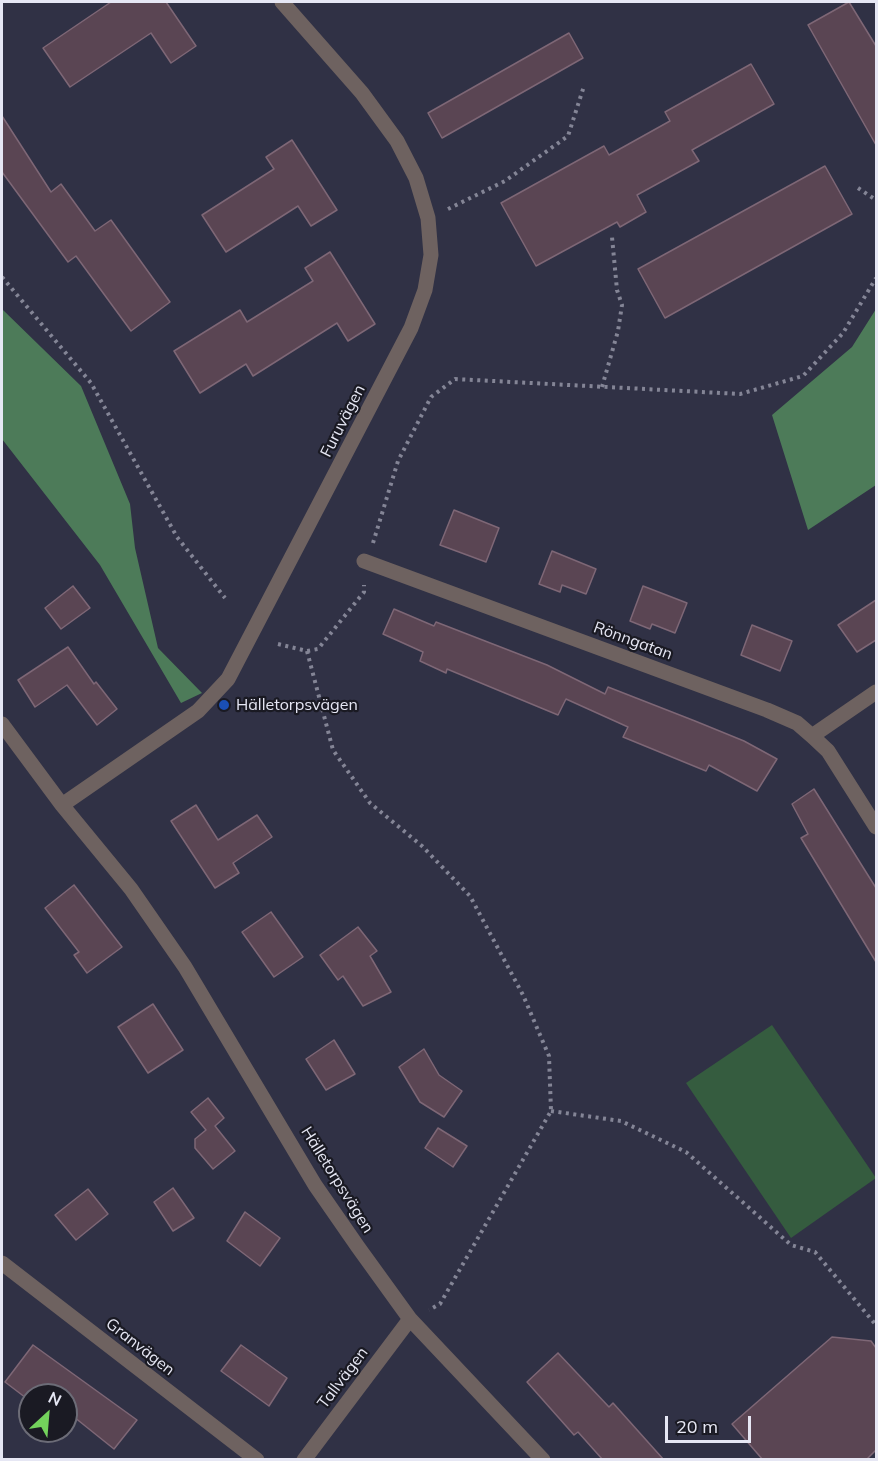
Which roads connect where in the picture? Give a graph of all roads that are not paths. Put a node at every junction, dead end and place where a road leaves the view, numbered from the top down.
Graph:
1 (282, 2) edge
2 (364, 561) road end
3 (876, 692) edge
4 (2, 724) edge
5 (812, 736) junction
6 (62, 805) junction
7 (876, 827) edge
8 (2, 1263) edge
9 (410, 1319) junction
10 (257, 1460) edge
11 (304, 1460) edge
12 (543, 1460) edge

1 - 6 street, Furuvägen
2 - 5 street, Rönngatan
3 - 5 street
4 - 6 street, Hälletorpsvägen
5 - 7 street, Rönngatan
6 - 9 street, Hälletorpsvägen
8 - 10 street, Granvägen
9 - 11 street, Tallvägen
9 - 12 street, Hälletorpsvägen

